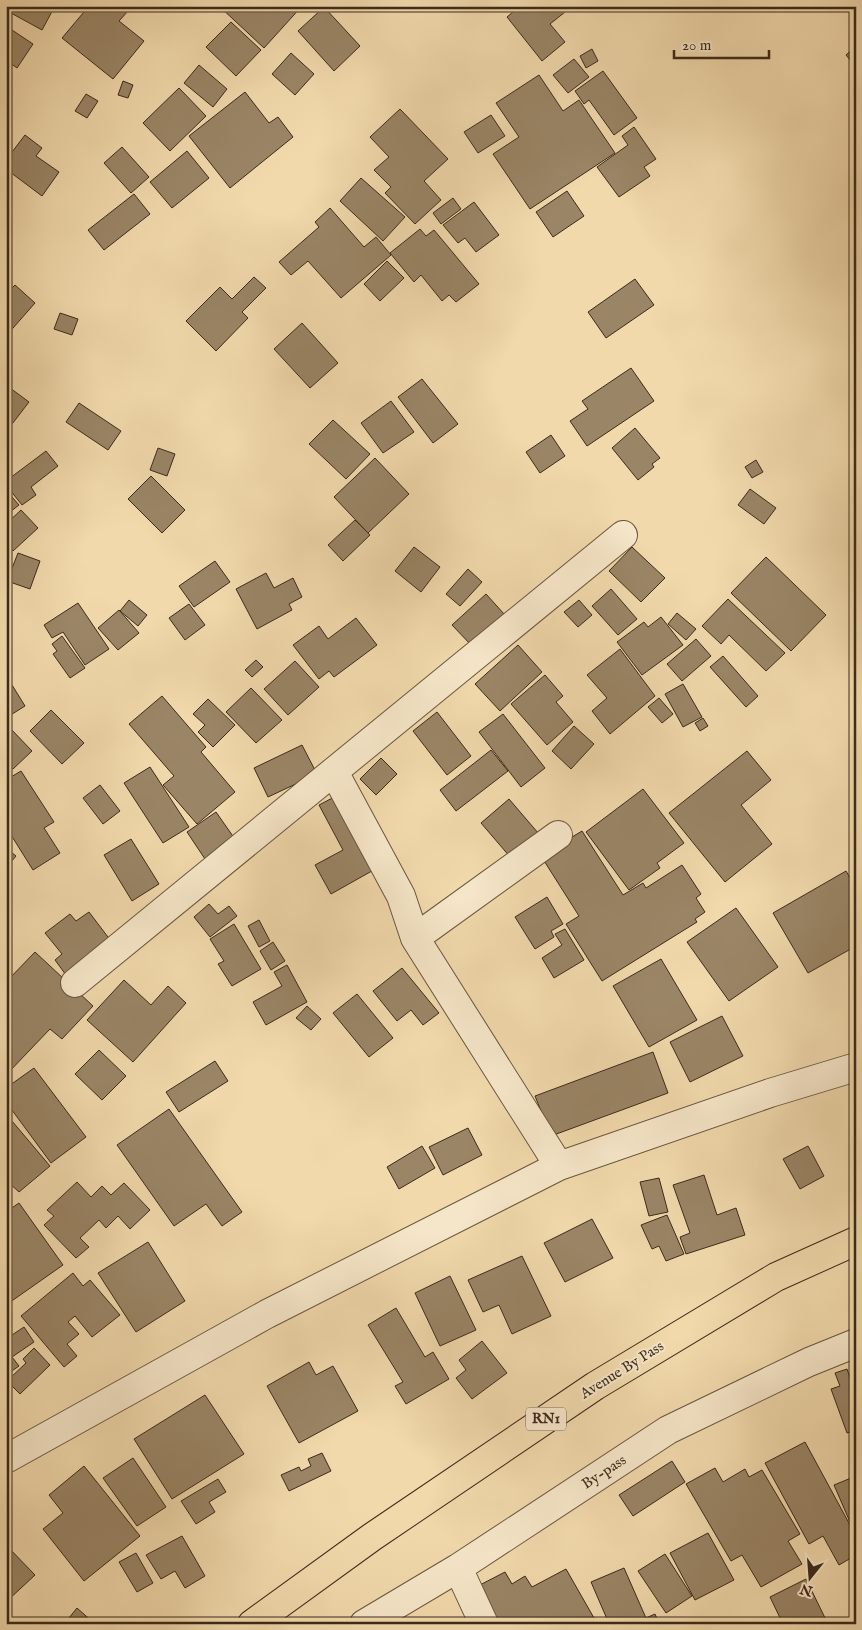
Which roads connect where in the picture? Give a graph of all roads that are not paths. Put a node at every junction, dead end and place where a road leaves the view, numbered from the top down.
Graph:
1 (623, 535) dead end
2 (334, 772) junction
3 (558, 835) dead end
4 (416, 938) junction
5 (75, 983) dead end
6 (856, 1067) edge
7 (559, 1166) junction
8 (856, 1241) edge
9 (856, 1343) edge
10 (6, 1459) edge
11 (458, 1568) junction
12 (252, 1624) edge
13 (364, 1624) edge
14 (484, 1624) edge

1 - 2 street
2 - 4 street
2 - 5 street
3 - 4 street
4 - 7 street
6 - 7 street
7 - 10 street
8 - 12 highway, Avenue By Pass / RN1
9 - 11 street, By-pass
11 - 13 street, By-pass
11 - 14 street

